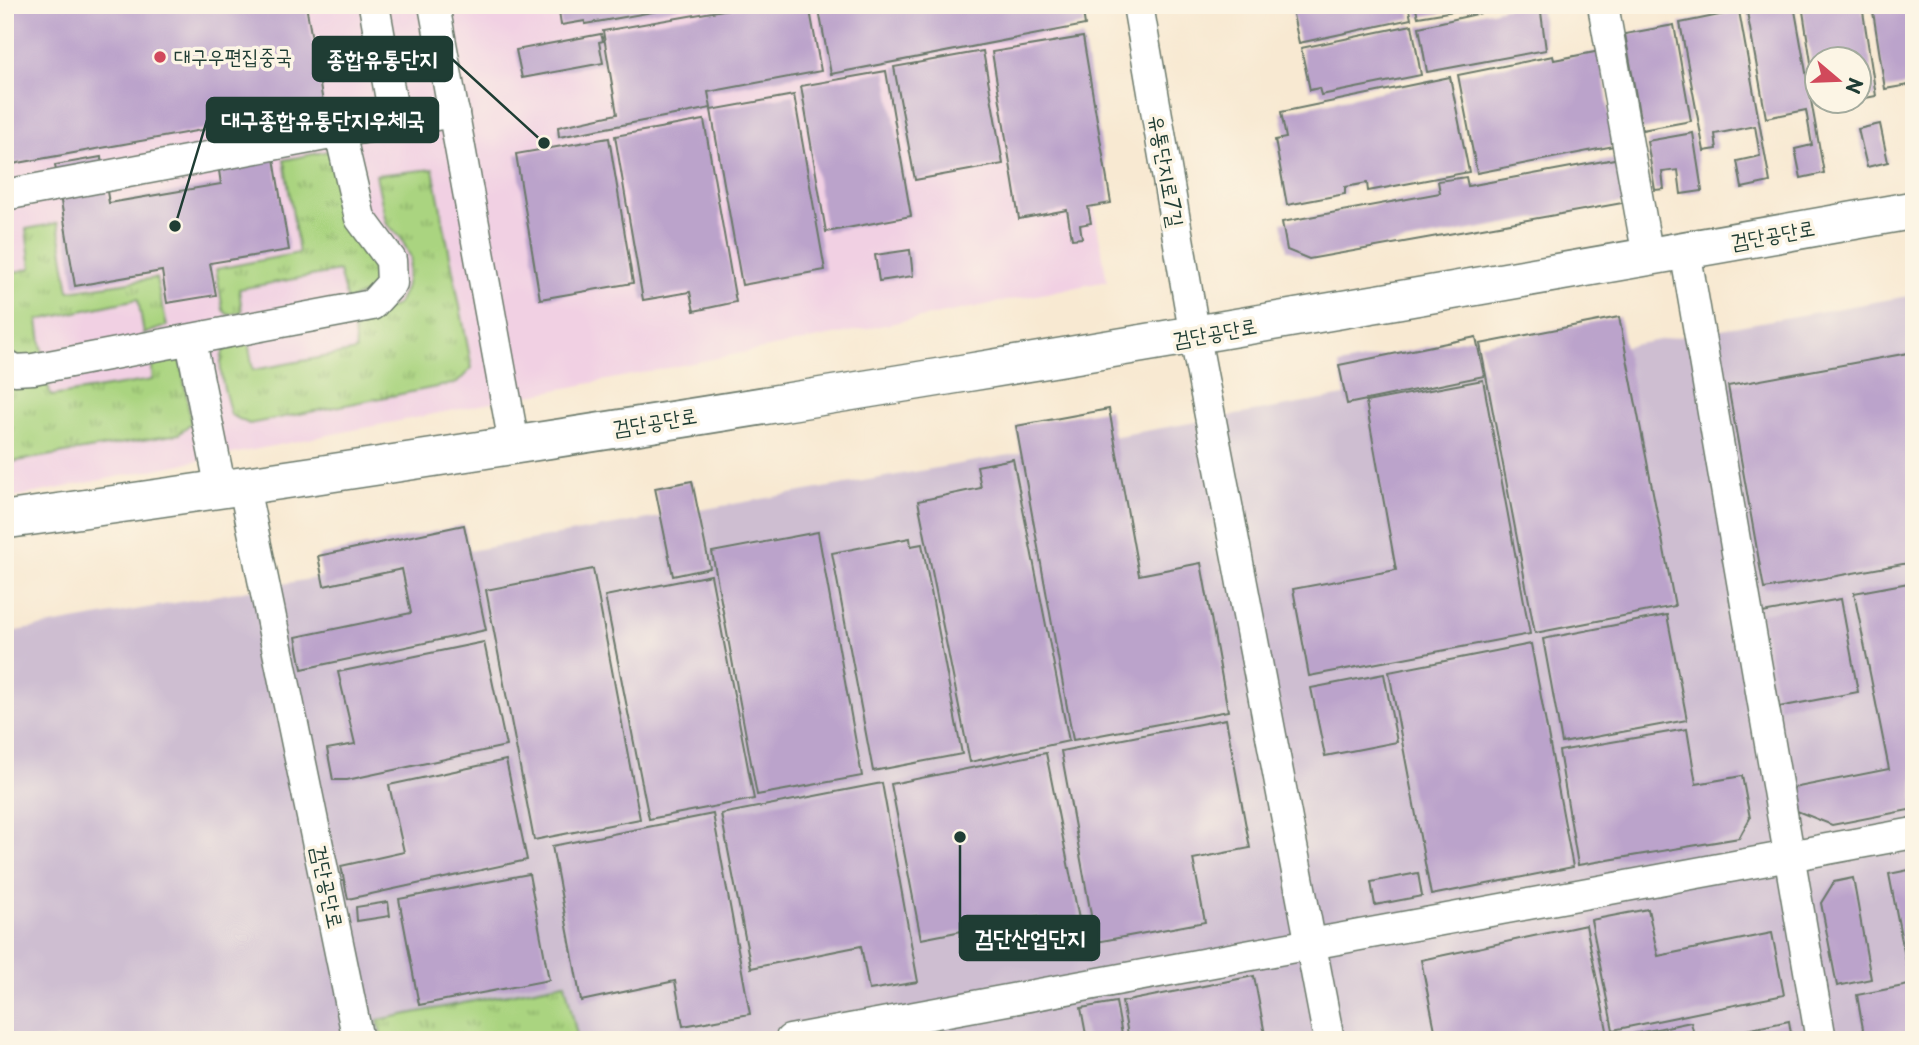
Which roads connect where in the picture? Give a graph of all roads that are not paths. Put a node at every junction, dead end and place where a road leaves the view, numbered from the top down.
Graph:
1 (374, 5) edge
2 (435, 5) edge
3 (1138, 5) edge
4 (1603, 5) edge
5 (454, 112) junction
6 (395, 122) junction
7 (340, 133) junction
8 (5, 195) edge
9 (1914, 210) edge
10 (1685, 250) junction
11 (1648, 257) junction
12 (1195, 337) junction
13 (191, 341) junction
14 (5, 364) edge
15 (514, 444) junction
16 (233, 488) junction
17 (5, 520) edge
18 (1914, 833) edge
19 (1788, 856) junction
20 (1311, 944) junction
21 (358, 1040) edge
22 (790, 1040) edge
23 (1329, 1040) edge
24 (1821, 1040) edge

1 - 6 street
2 - 5 street
3 - 12 street, 유통단지로7길
4 - 11 street
5 - 6 street
5 - 15 street
6 - 7 street
7 - 8 street
7 - 13 street
9 - 10 main road, 검단공단로
10 - 11 main road, 검단공단로
10 - 19 street
11 - 12 main road, 검단공단로
12 - 15 main road, 검단공단로
12 - 20 street, 유통단지로7길
13 - 14 street
13 - 16 street
15 - 16 main road, 검단공단로
16 - 17 main road, 검단공단로
16 - 21 street, 검단공단로
18 - 19 street
19 - 20 street
19 - 24 street
20 - 22 street
20 - 23 street, 유통단지로7길

